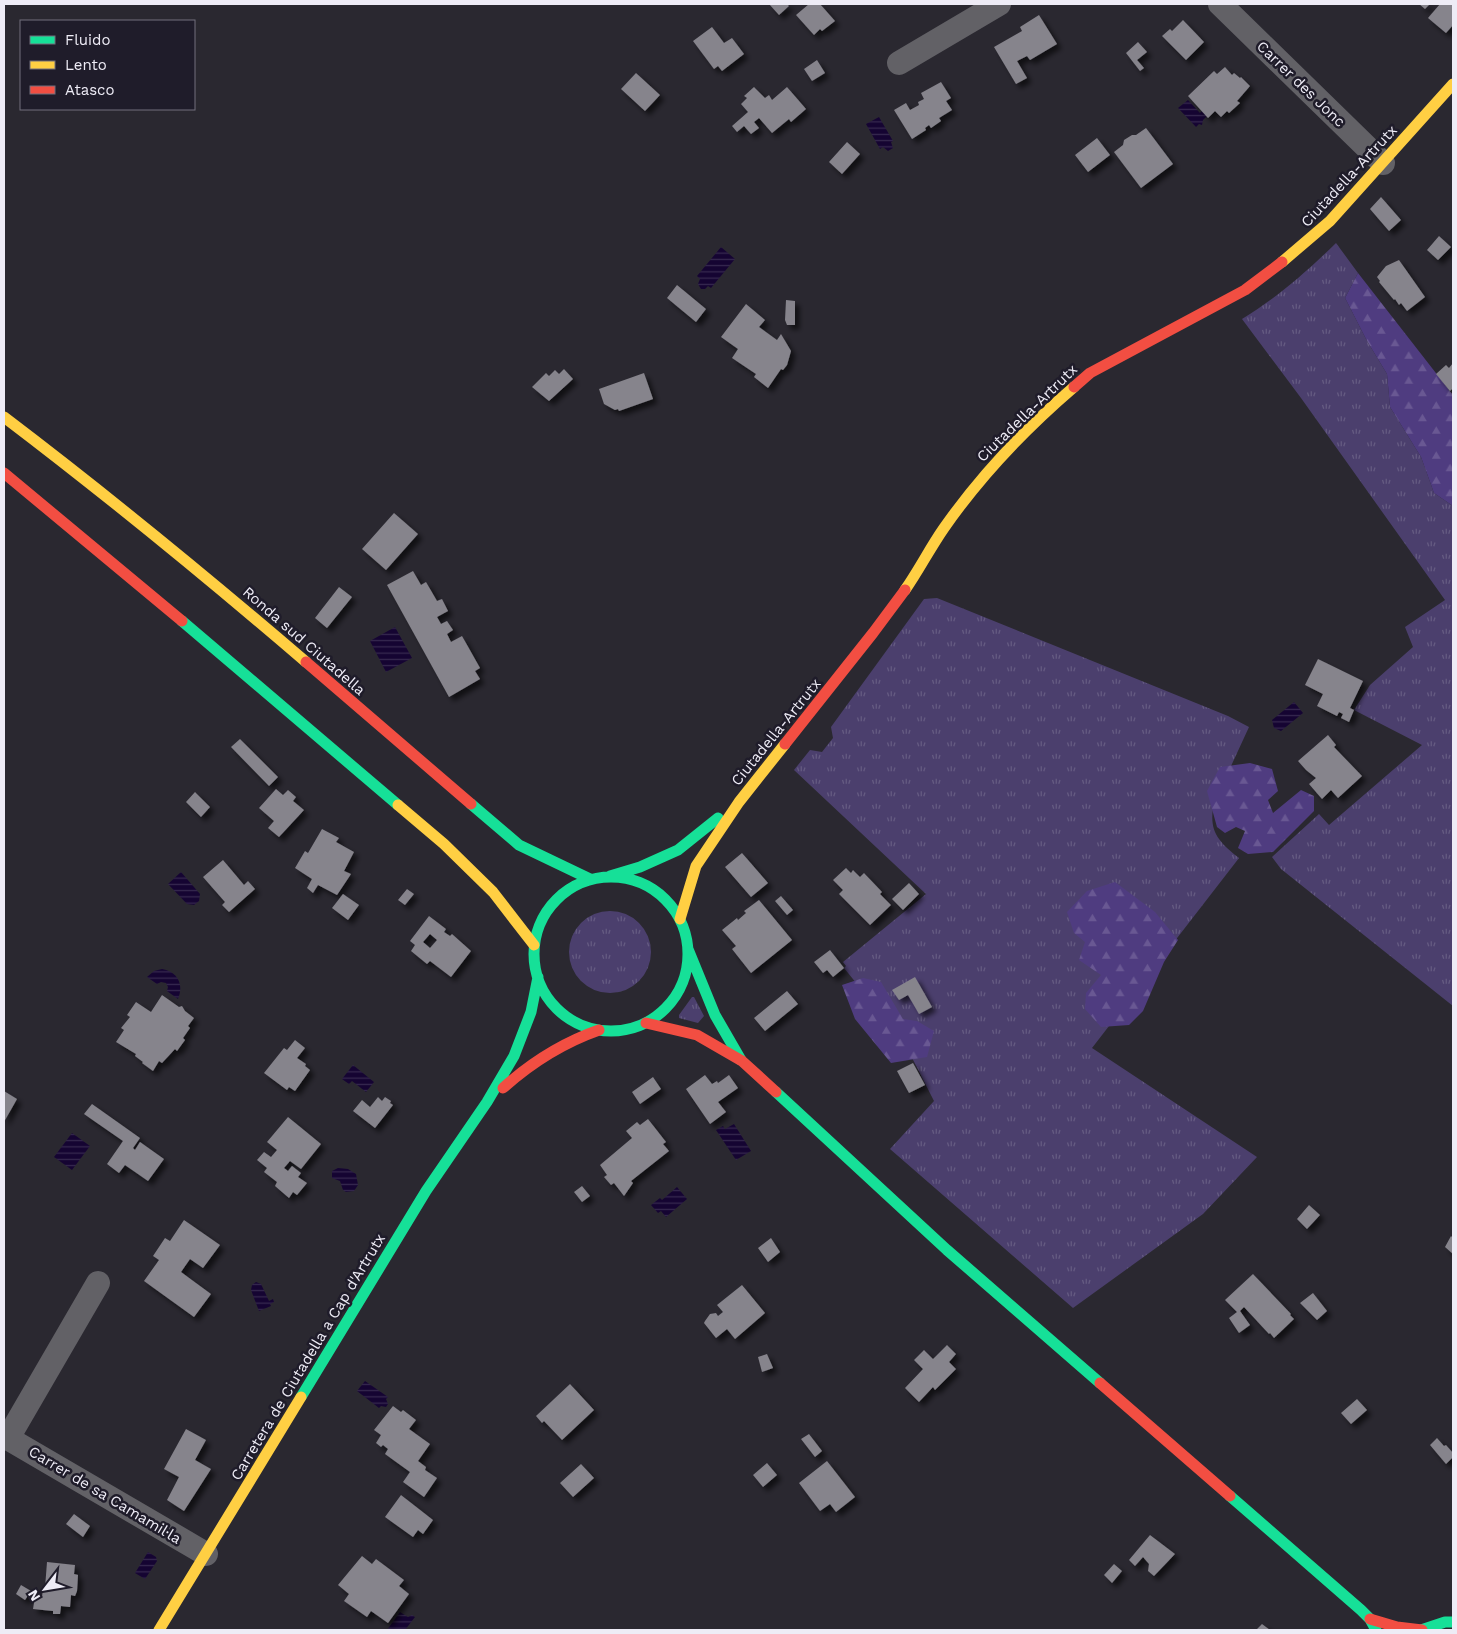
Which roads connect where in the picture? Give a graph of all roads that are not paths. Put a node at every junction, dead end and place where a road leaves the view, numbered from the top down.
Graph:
1 (999, 4) edge
2 (1220, 4) edge
3 (899, 63) dead end
4 (1453, 84) edge
5 (1383, 163) junction
6 (4, 417) edge
7 (4, 474) edge
8 (739, 802) junction
9 (610, 876) junction
10 (590, 879) junction
11 (680, 919) junction
12 (534, 945) junction
13 (688, 949) junction
14 (538, 977) junction
15 (646, 1023) junction
16 (599, 1030) junction
17 (742, 1061) junction
18 (487, 1102) junction
19 (98, 1283) dead end
20 (6, 1437) edge
21 (206, 1554) junction
22 (1370, 1619) junction
23 (1453, 1622) edge
24 (159, 1630) edge
25 (1376, 1630) edge
26 (1422, 1630) edge

1 - 3 street
2 - 5 street, Carrer des Jonc
4 - 5 main road, Ciutadella-Artrutx
5 - 8 main road, Ciutadella-Artrutx
6 - 10 main road, Ronda sud Ciutadella
7 - 12 main road
8 - 9 main road, Ciutadella-Artrutx
8 - 11 main road, Ciutadella-Artrutx
9 - 10 main road
9 - 11 main road
10 - 12 main road
11 - 13 main road
12 - 14 main road
13 - 15 main road
13 - 17 main road
14 - 16 main road
14 - 18 main road, Carretera de Ciutadella a Cap d'Artrutx
15 - 16 main road
15 - 17 main road
16 - 18 main road, Carretera de Ciutadella a Cap d'Artrutx
17 - 22 main road
18 - 21 main road, Carretera de Ciutadella a Cap d'Artrutx
19 - 20 street
20 - 21 street, Carrer de sa Camamil·la
21 - 24 main road, Carretera de Ciutadella a Cap d'Artrutx
22 - 25 main road
22 - 26 main road
23 - 26 main road

